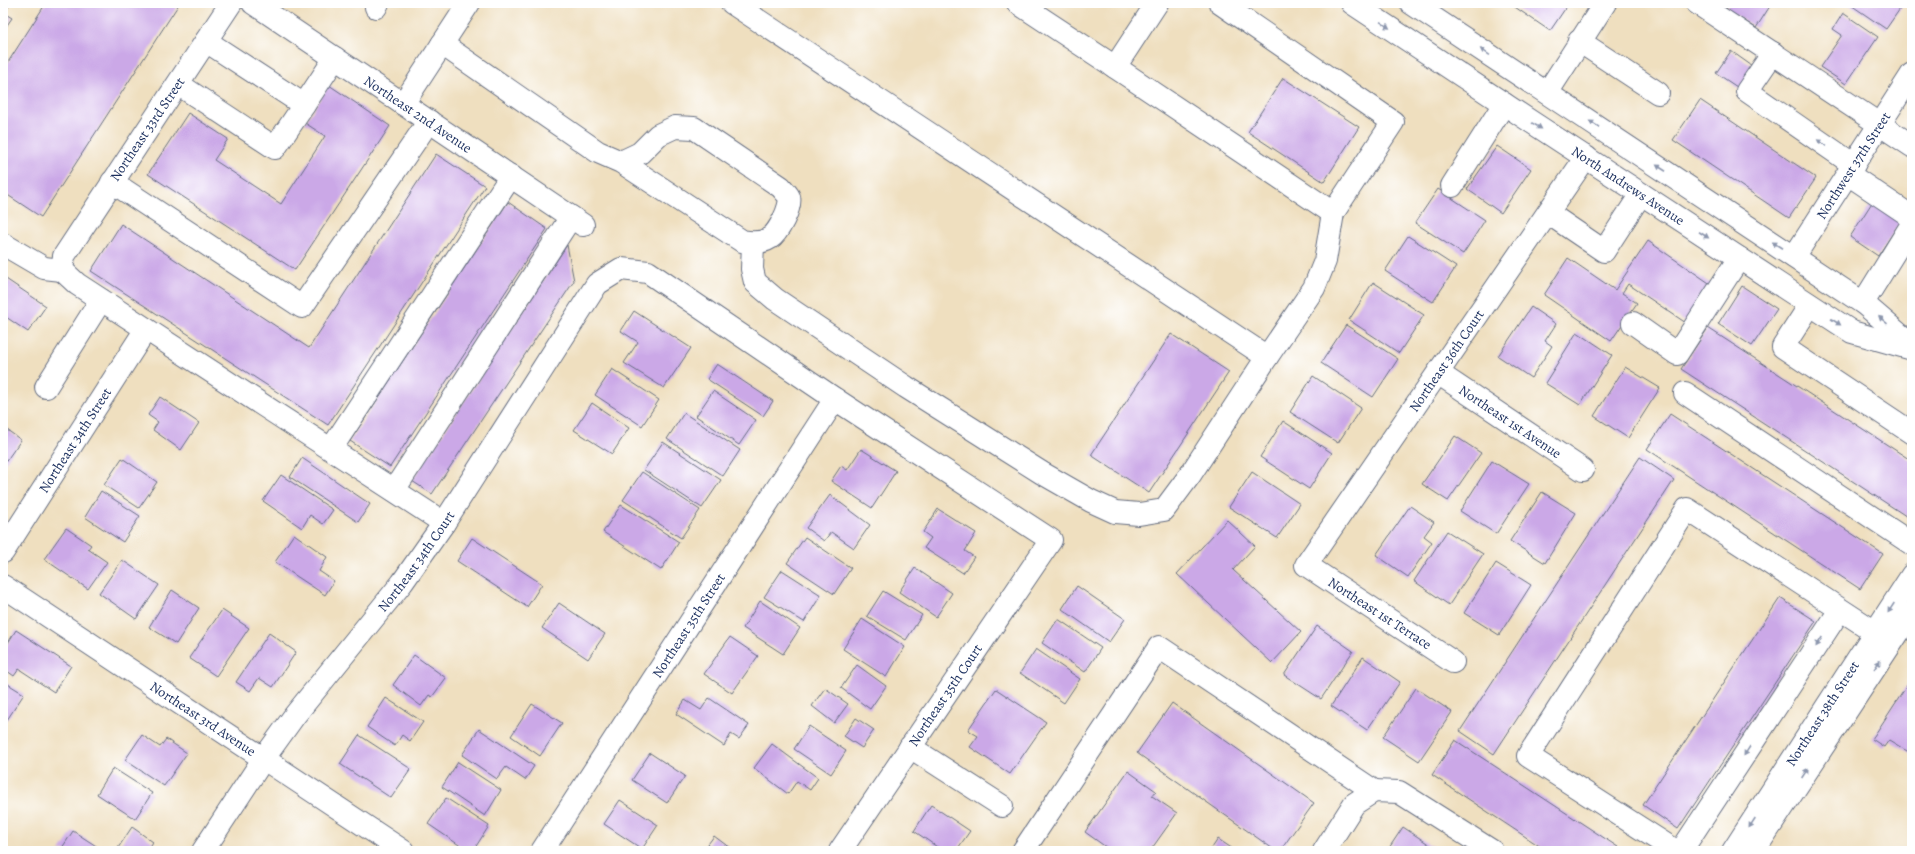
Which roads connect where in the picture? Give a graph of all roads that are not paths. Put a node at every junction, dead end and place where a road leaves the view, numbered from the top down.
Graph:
1 (231, 3) edge
2 (253, 3) edge
3 (469, 3) edge
4 (732, 3) edge
5 (1018, 3) edge
6 (1157, 3) edge
7 (1220, 3) edge
8 (1352, 3) edge
9 (1411, 3) edge
10 (1605, 3) edge
11 (1697, 3) edge
12 (206, 41) junction
13 (1579, 41) junction
14 (442, 44) junction
15 (1773, 54) junction
16 (335, 58) junction
17 (1115, 67) junction
18 (1912, 74) edge
19 (178, 84) junction
20 (1547, 93) junction
21 (1658, 93) dead end
22 (403, 104) junction
23 (1504, 104) junction
24 (304, 105) junction
25 (428, 121) junction
26 (1880, 125) junction
27 (1912, 146) edge
28 (1638, 153) junction
29 (1586, 156) junction
30 (621, 162) junction
31 (1851, 170) junction
32 (511, 176) junction
33 (112, 182) junction
34 (1452, 186) dead end
35 (1641, 194) junction
36 (1333, 213) junction
37 (1548, 213) junction
38 (1912, 217) edge
39 (1912, 224) edge
40 (754, 243) junction
41 (3, 244) edge
42 (1794, 256) junction
43 (1739, 258) junction
44 (63, 263) junction
45 (101, 300) junction
46 (1863, 303) junction
47 (1810, 305) junction
48 (1633, 323) dead end
49 (146, 329) junction
50 (1912, 347) edge
51 (1267, 357) junction
52 (1438, 373) junction
53 (46, 387) dead end
54 (1685, 393) dead end
55 (835, 399) junction
56 (1912, 433) edge
57 (331, 450) junction
58 (1583, 470) dead end
59 (394, 490) junction
60 (444, 523) junction
61 (1912, 544) edge
62 (3, 552) edge
63 (1306, 565) joint
64 (1912, 575) edge
65 (3, 586) edge
66 (1840, 610) junction
67 (1912, 612) edge
68 (1875, 632) junction
69 (1453, 662) dead end
70 (910, 747) junction
71 (264, 758) junction
72 (1374, 791) junction
73 (1776, 801) junction
74 (1002, 806) dead end
75 (1025, 850) edge
76 (203, 851) edge
77 (403, 851) edge
78 (542, 851) edge
79 (840, 851) edge
80 (1324, 851) edge
81 (1492, 851) edge
82 (1676, 851) edge
83 (1682, 851) edge
84 (1733, 851) edge
85 (1754, 851) edge

1 - 12 street, Northeast 33rd Street
2 - 16 street, Northeast 2nd Avenue
3 - 14 street
4 - 51 street
5 - 17 street
6 - 17 street
7 - 36 street
8 -> 23 street, North Andrews Avenue
20 -> 9 street, North Andrews Avenue
10 - 13 street
11 - 15 street
12 - 19 street, Northeast 33rd Street
12 - 24 street
13 - 20 street
13 - 21 street
14 - 22 street
14 - 30 street
15 - 26 street
31 -> 15 street
16 - 22 street, Northeast 2nd Avenue
16 - 24 street
17 - 36 street
18 - 26 street, Northwest 37th Street
19 - 24 street
19 - 33 street, Northeast 33rd Street
20 - 23 street
28 -> 20 street, North Andrews Avenue
22 - 25 street, Northeast 2nd Avenue
23 -> 29 street, North Andrews Avenue
23 - 34 street
25 - 32 street, Northeast 2nd Avenue
25 - 33 street
26 - 27 street
26 - 31 street, Northwest 37th Street
28 - 29 street
42 -> 28 street, North Andrews Avenue
29 - 35 street, North Andrews Avenue
29 - 37 street, Northeast 36th Court
30 - 40 street
30 - 40 street
31 - 38 street
31 - 42 street, Northwest 37th Street
32 - 57 street
32 - 59 street, Northeast 2nd Avenue
33 - 44 street, Northeast 33rd Street
35 - 37 street
35 -> 43 street, North Andrews Avenue
36 - 51 street
37 - 52 street, Northeast 36th Court
39 - 46 street
40 - 51 street
41 - 44 street
42 - 46 street, North Andrews Avenue
43 - 47 street, North Andrews Avenue
43 - 48 street
44 - 45 street
45 - 49 street
45 - 53 street
50 -> 46 street, North Andrews Avenue
47 -> 50 street, North Andrews Avenue
47 - 56 street
49 - 57 street
49 - 62 street, Northeast 34th Street
52 - 58 street, Northeast 1st Avenue
52 - 63 street, Northeast 36th Court
54 - 61 street
55 - 60 street, Northeast 34th Court
55 - 70 street, Northeast 35th Court
55 - 78 street, Northeast 35th Street
57 - 59 street
59 - 60 street
60 - 71 street, Northeast 34th Court
63 - 69 street, Northeast 1st Terrace
64 -> 68 street, Northeast 38th Street
65 - 71 street, Northeast 3rd Avenue
66 - 68 street
66 - 82 street
66 -> 83 street
73 -> 67 street, Northeast 38th Street
68 - 73 street, Northeast 38th Street
70 - 74 street
70 - 79 street, Northeast 35th Court
71 - 76 street, Northeast 34th Court
71 - 77 street, Northeast 3rd Avenue
72 - 75 street
72 - 80 street
72 - 81 street
73 -> 84 street, Northeast 38th Street
73 - 85 street, Northeast 38th Street

